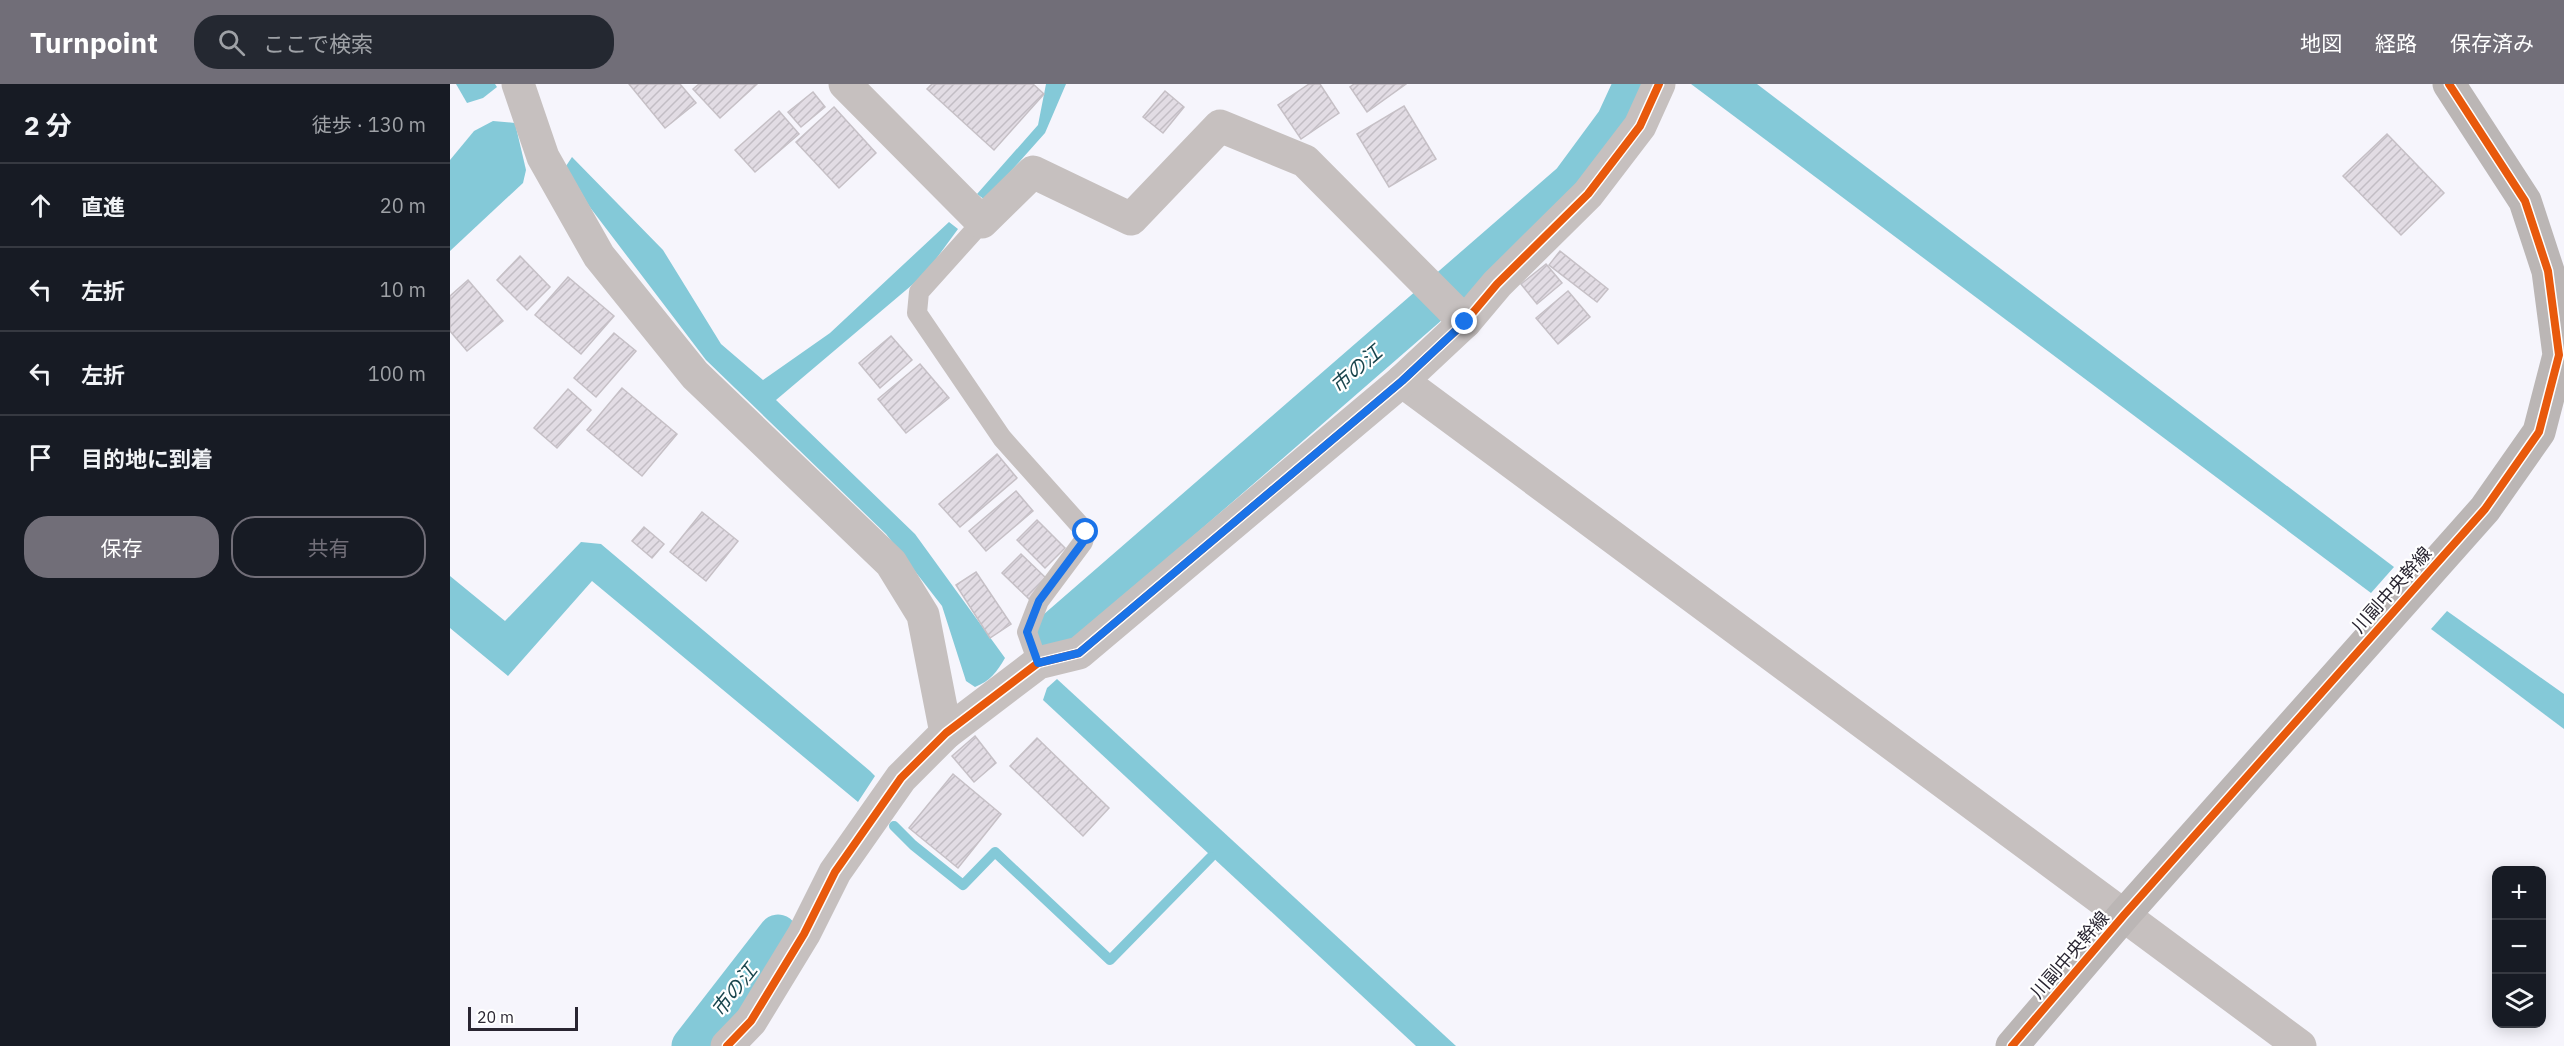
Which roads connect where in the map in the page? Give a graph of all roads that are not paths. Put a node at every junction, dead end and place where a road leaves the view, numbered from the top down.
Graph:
1 (518, 84) edge
2 (845, 84) edge
3 (1659, 84) edge
4 (2449, 84) edge
5 (982, 222) junction
6 (2556, 274) edge
7 (1465, 322) junction
8 (1402, 381) junction
9 (1038, 663) junction
10 (946, 733) junction
11 (2124, 915) junction
12 (727, 1046) edge
13 (2012, 1046) edge
14 (2300, 1046) edge

1 - 10 street
2 - 5 street
3 - 7 street
4 - 6 street, 川副中央幹線
5 - 7 street
5 - 9 lane
6 - 11 street, 川副中央幹線
7 - 8 street
8 - 9 street
8 - 11 street
9 - 10 street
10 - 12 street
11 - 13 street, 川副中央幹線
11 - 14 street

